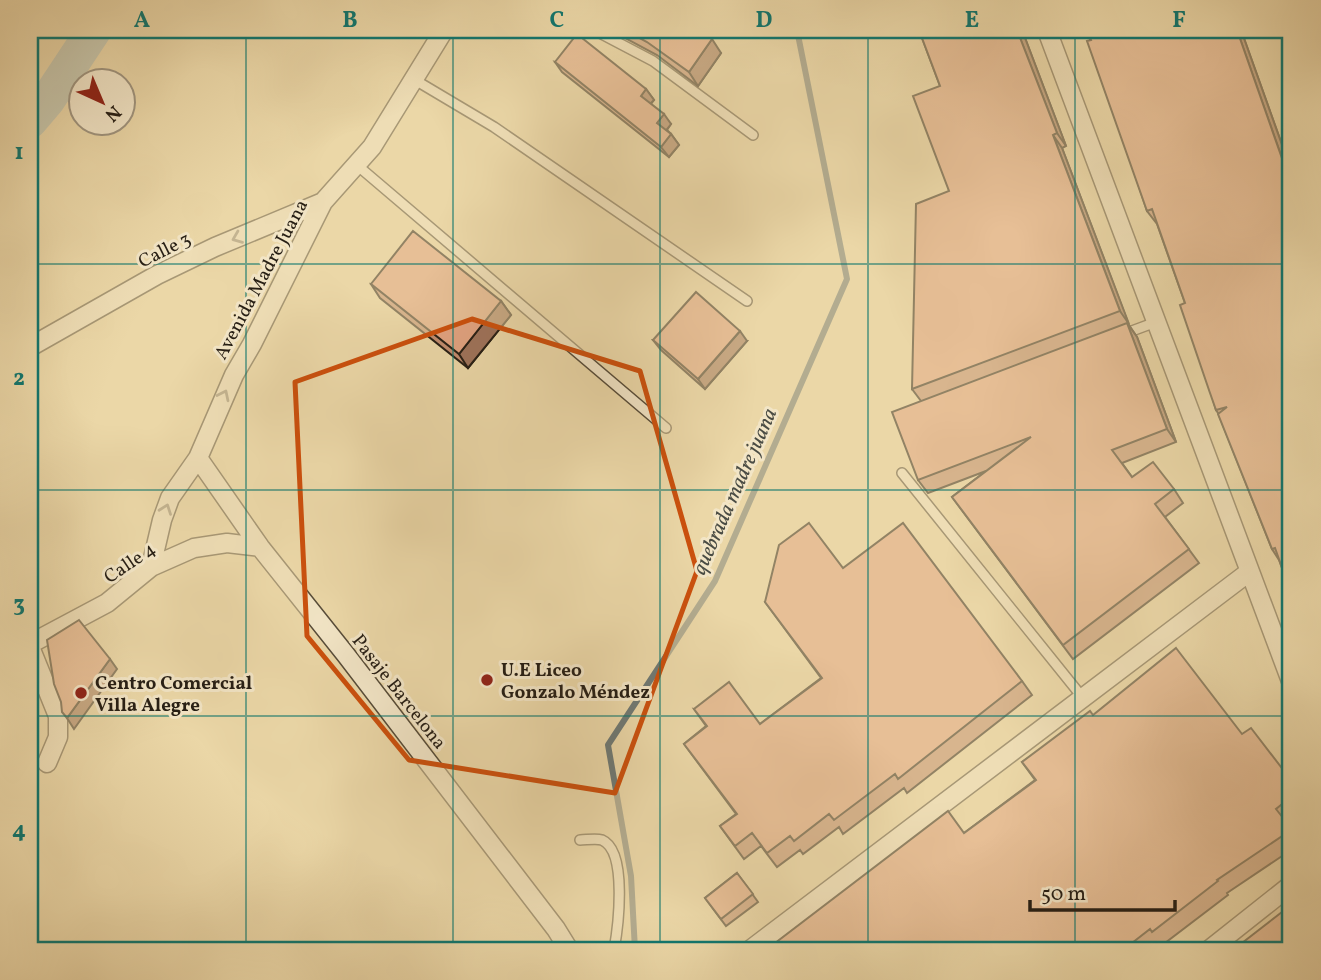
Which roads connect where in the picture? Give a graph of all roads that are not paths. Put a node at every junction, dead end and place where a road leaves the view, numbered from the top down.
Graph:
1 (444, 30) edge
2 (594, 30) edge
3 (1048, 33) dead end
4 (415, 79) junction
5 (753, 135) dead end
6 (358, 166) junction
7 (323, 202) junction
8 (747, 301) dead end
9 (1156, 322) junction
10 (1117, 337) edge
11 (30, 347) edge
12 (666, 428) dead end
13 (198, 458) junction
14 (902, 473) dead end
15 (260, 547) junction
16 (151, 567) junction
17 (1249, 572) junction
18 (30, 645) edge
19 (1291, 681) edge
20 (1083, 698) junction
21 (47, 763) dead end
22 (580, 840) dead end
23 (1291, 885) edge
24 (569, 950) edge
25 (614, 950) edge
26 (750, 950) edge
27 (1209, 950) edge

1 - 4 street, Avenida Madre Juana
2 - 5 lane
3 - 9 street
4 - 6 street, Avenida Madre Juana
4 - 8 lane
6 - 7 street, Avenida Madre Juana
6 - 12 lane
7 -> 11 street, Calle 3
13 -> 7 street, Avenida Madre Juana
9 - 10 lane
9 - 17 street
13 - 15 street, Pasaje Barcelona
16 -> 13 street, Avenida Madre Juana
14 - 20 lane
15 - 16 street, Calle 4
15 - 24 street, Pasaje Barcelona
16 - 18 street, Calle 4
17 - 19 street
17 - 20 street
18 - 21 street
20 - 26 street
22 - 25 lane
23 - 27 street

